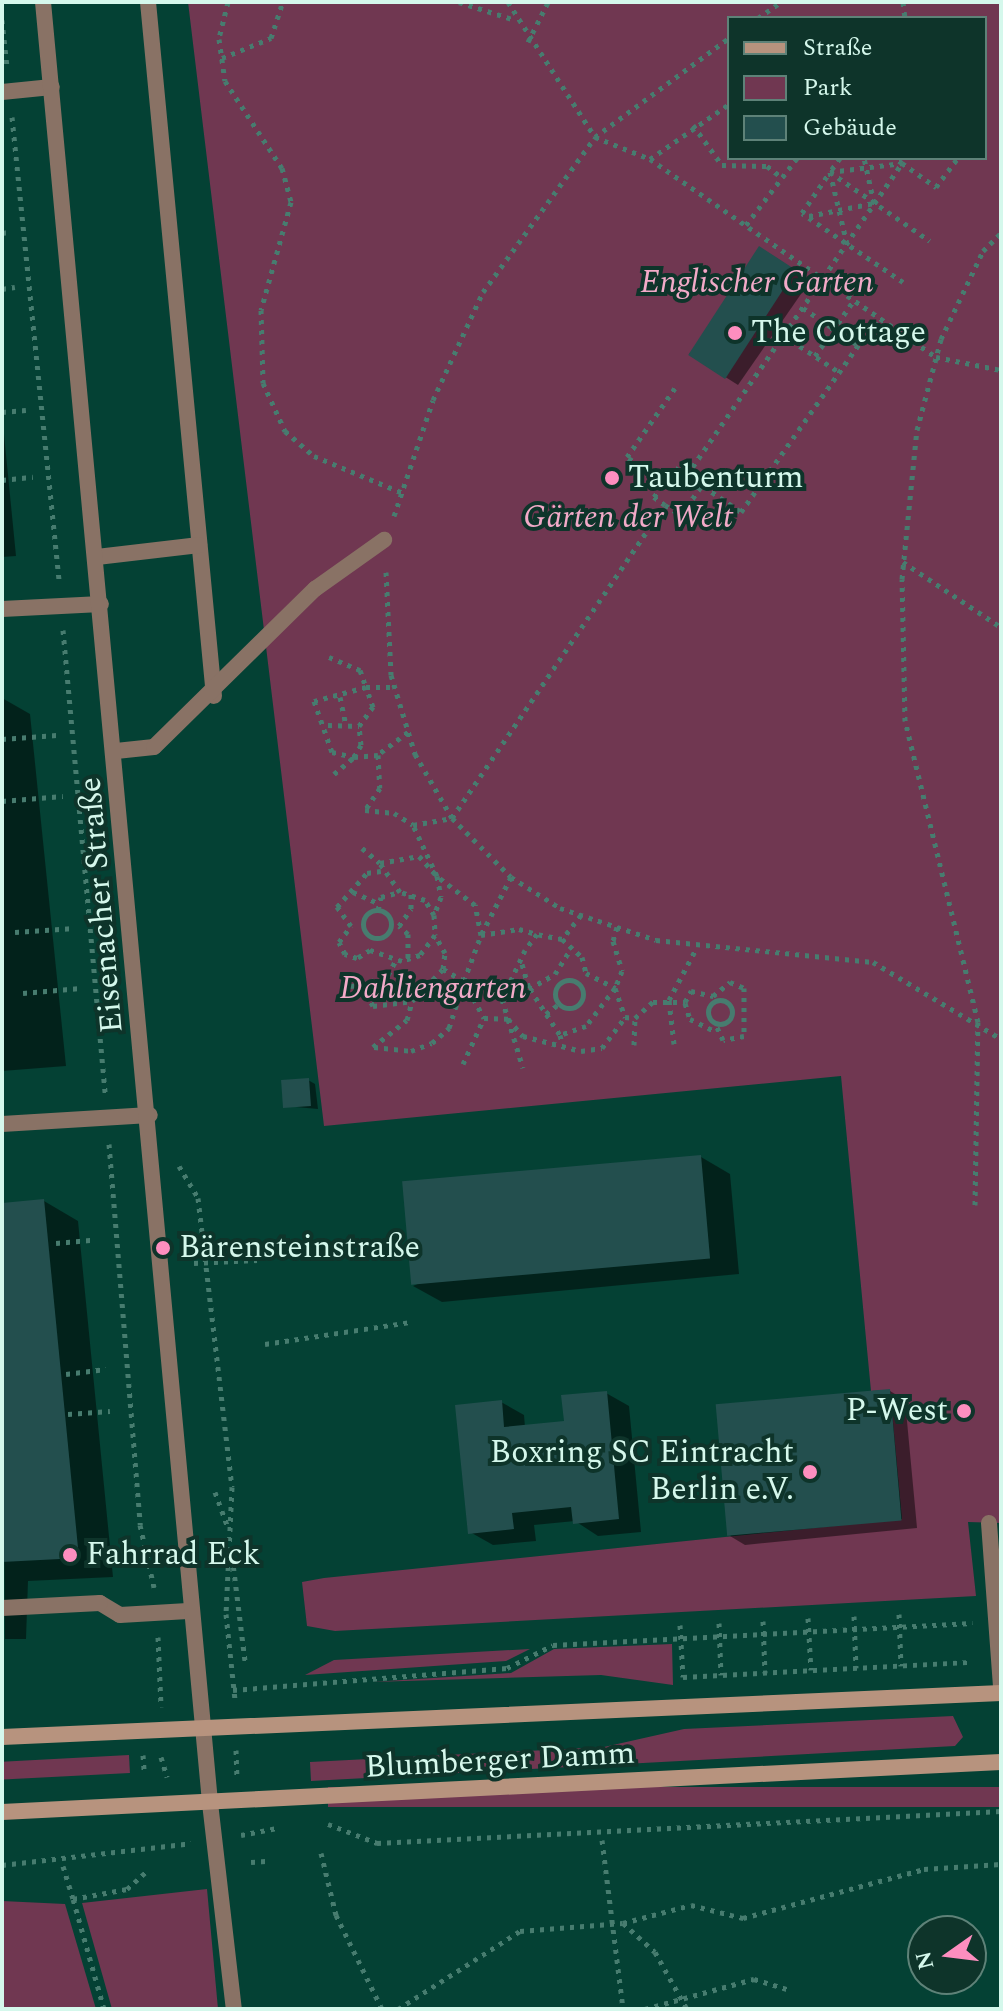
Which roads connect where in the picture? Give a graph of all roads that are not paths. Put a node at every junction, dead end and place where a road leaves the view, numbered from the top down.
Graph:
1 (43, 2) edge
2 (148, 2) edge
3 (52, 87) junction
4 (5, 91) edge
5 (384, 540) road end
6 (199, 545) junction
7 (97, 557) junction
8 (101, 604) junction
9 (2, 609) edge
10 (214, 696) junction
11 (116, 751) junction
12 (150, 1115) junction
13 (2, 1124) edge
14 (989, 1523) dead end
15 (2, 1608) edge
16 (188, 1611) junction
17 (1000, 1660) edge
18 (1001, 1691) edge
19 (201, 1732) junction
20 (2, 1737) edge
21 (1001, 1762) edge
22 (210, 1803) junction
23 (2, 1812) edge
24 (234, 2009) edge

1 - 3 street, Eisenacher Straße
2 - 6 street
3 - 4 street
3 - 7 street, Eisenacher Straße
5 - 10 street
6 - 7 street
6 - 10 street
7 - 8 street, Eisenacher Straße
8 - 9 street
8 - 11 street, Eisenacher Straße
10 - 11 street
11 - 12 street, Eisenacher Straße
12 - 13 street
12 - 16 street, Eisenacher Straße
14 - 17 street
15 - 16 street
16 - 19 street, Eisenacher Straße
17 - 18 street
18 - 19 main road, Blumberger Damm
19 - 20 main road, Blumberger Damm
19 - 22 street, Eisenacher Straße
21 - 22 main road, Blumberger Damm
22 - 23 main road, Blumberger Damm
22 - 24 street

